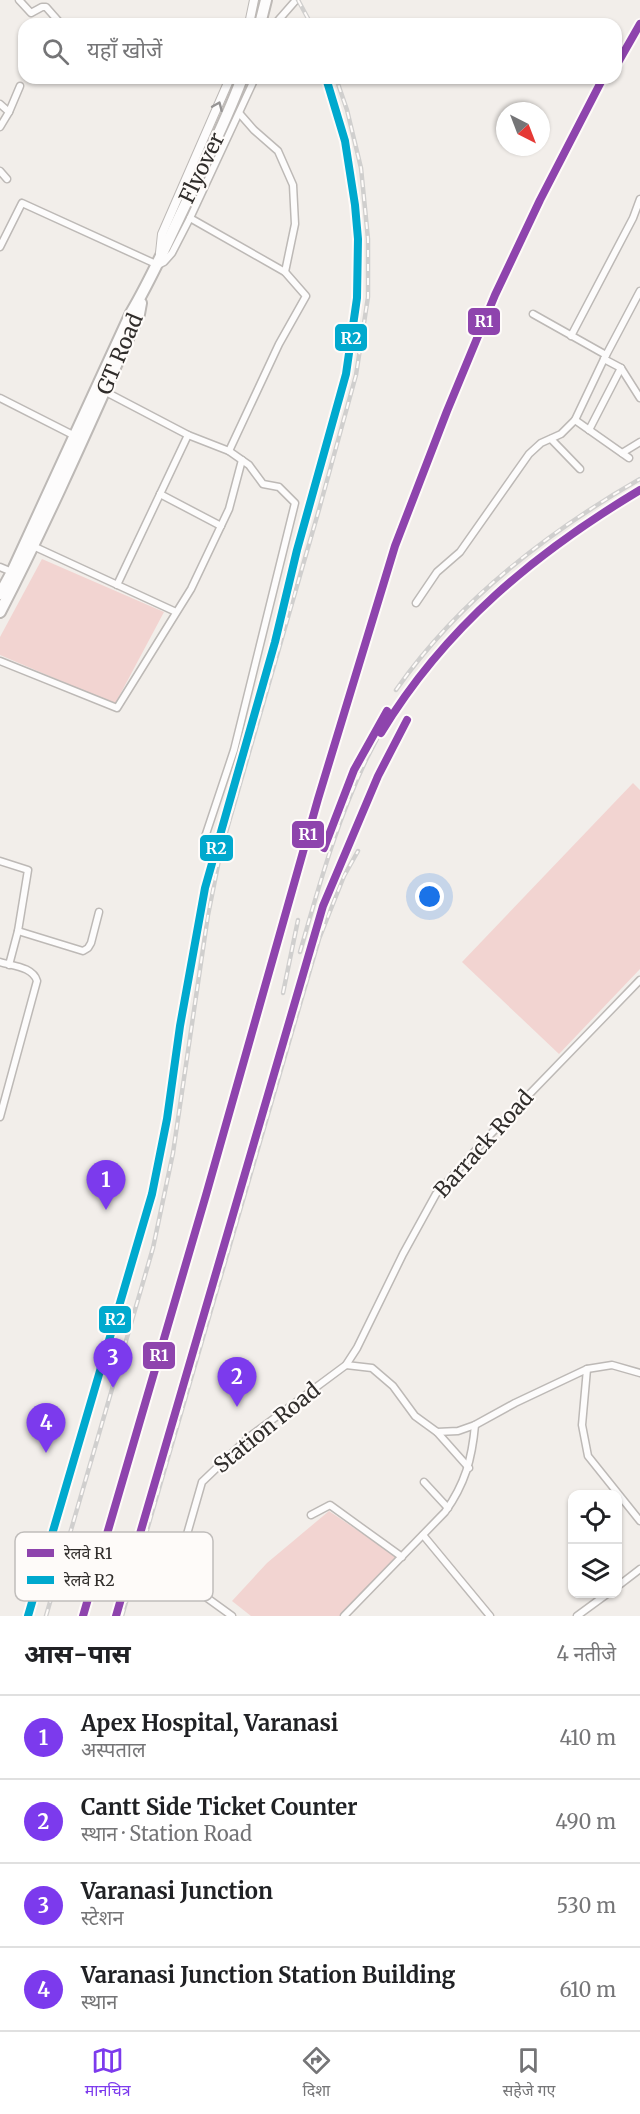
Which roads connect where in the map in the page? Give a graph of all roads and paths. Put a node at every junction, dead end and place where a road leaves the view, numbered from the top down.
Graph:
1 (19, 0) edge
2 (254, 0) edge
3 (266, 0) edge
4 (296, 0) edge
5 (56, 18) edge
6 (250, 18) edge
7 (262, 18) edge
8 (280, 18) edge
9 (227, 84) edge
10 (240, 84) edge
11 (252, 84) edge
12 (20, 86) dead end
13 (0, 104) edge
14 (9, 112) junction
15 (240, 114) junction
16 (0, 127) edge
17 (0, 171) edge
18 (7, 179) dead end
19 (640, 198) edge
20 (190, 218) junction
21 (0, 247) edge
22 (159, 261) junction
23 (285, 272) junction
24 (640, 291) edge
25 (142, 296) junction
26 (533, 314) dead end
27 (571, 336) junction
28 (605, 357) junction
29 (621, 368) junction
30 (104, 391) junction
31 (639, 394) edge
32 (0, 398) edge
33 (575, 420) junction
34 (589, 430) junction
35 (188, 435) junction
36 (75, 436) junction
37 (551, 439) junction
38 (640, 442) edge
39 (229, 452) junction
40 (622, 453) junction
41 (629, 458) dead end
42 (242, 460) junction
43 (580, 469) dead end
44 (160, 494) junction
45 (221, 526) junction
46 (33, 546) junction
47 (0, 567) edge
48 (16, 573) junction
49 (117, 585) junction
50 (0, 594) edge
51 (416, 603) dead end
52 (0, 612) edge
53 (176, 612) junction
54 (0, 661) edge
55 (203, 843) dead end
56 (0, 861) edge
57 (99, 912) dead end
58 (18, 931) junction
59 (0, 962) edge
60 (9, 965) junction
61 (640, 980) edge
62 (0, 1117) edge
63 (346, 1365) junction
64 (587, 1369) junction
65 (640, 1373) edge
66 (475, 1425) junction
67 (437, 1432) junction
68 (469, 1468) junction
69 (424, 1482) dead end
70 (448, 1508) junction
71 (311, 1515) dead end
72 (640, 1521) edge
73 (188, 1532) edge
74 (423, 1535) junction
75 (402, 1557) junction
76 (640, 1569) edge
77 (622, 1583) edge
78 (600, 1598) edge
79 (211, 1601) edge
80 (232, 1616) edge
81 (344, 1616) edge
82 (490, 1616) edge
83 (577, 1616) edge

1 - 5 street
2 - 6 street
3 - 7 highway
4 - 8 street
22 -> 9 street
10 - 22 highway, Flyover
11 - 15 street
12 - 14 street
13 - 14 street
14 - 16 street
15 - 20 street
15 - 23 street
17 - 18 street
19 - 27 street
20 - 22 street
20 - 23 street
21 - 22 street
22 - 25 highway, Flyover
23 - 39 street
24 - 28 street
25 - 30 highway, GT Road
25 - 36 highway, GT Road
26 - 27 street
27 - 28 street
28 - 29 street
28 - 33 street
29 - 31 street
29 - 34 street
30 - 35 street
30 - 46 highway, GT Road
32 - 36 street
33 - 34 street
33 - 37 street
34 - 40 street
35 - 39 street
35 - 44 street
36 - 48 highway, GT Road
37 - 43 street
37 - 51 street
38 - 40 street
39 - 42 street
40 - 41 street
42 - 45 street
42 - 55 street
44 - 45 street
44 - 49 street
45 - 53 street
46 - 48 highway, GT Road
46 - 49 street
47 - 48 street
48 - 50 highway, GT Road
48 - 52 highway, GT Road
49 - 53 street
53 - 54 street
56 - 58 street
57 - 58 street
58 - 60 street
59 - 60 street
60 - 62 street
61 - 63 street, Barrack Road
63 - 67 street
63 - 73 street, Station Road
64 - 65 street
64 - 66 street
64 - 72 street
66 - 67 street
66 - 68 street
67 - 68 street
68 - 70 street
69 - 70 street
70 - 74 street
71 - 75 street
74 - 75 street
74 - 82 street
75 - 81 street
76 - 77 street
78 - 83 street
79 - 80 street, Station Road

